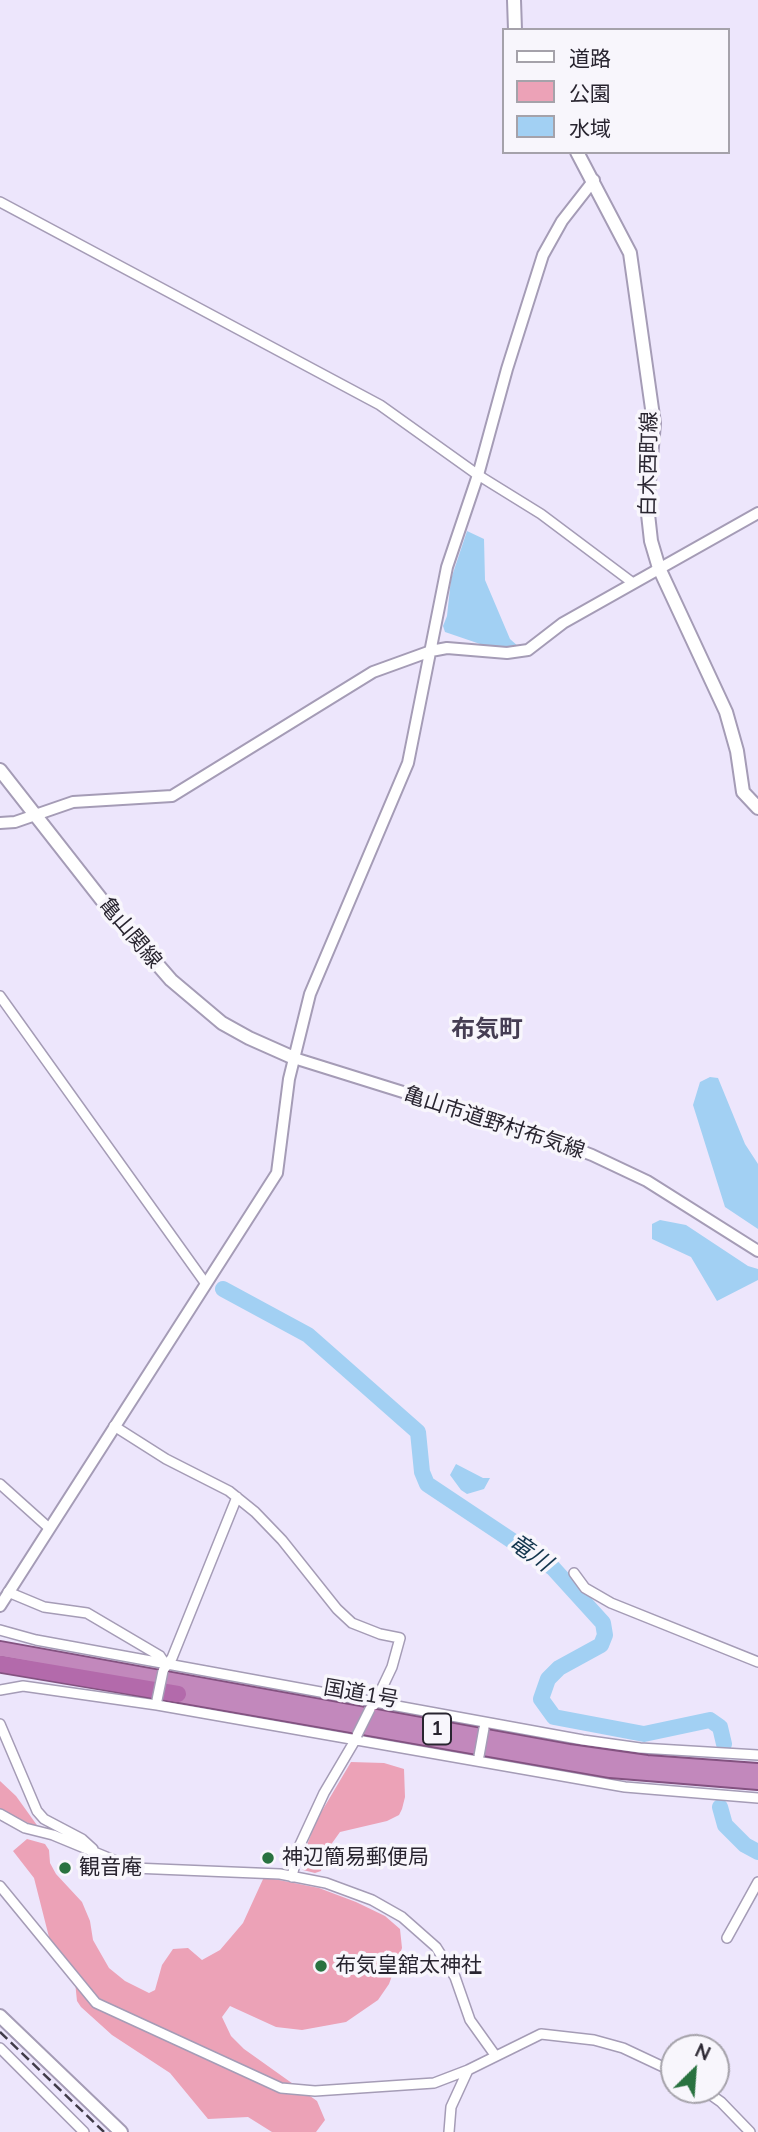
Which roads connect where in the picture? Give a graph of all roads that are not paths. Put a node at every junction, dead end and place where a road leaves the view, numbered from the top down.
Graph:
1 (514, 0) edge
2 (515, 28) edge
3 (579, 154) edge
4 (594, 180) junction
5 (0, 202) edge
6 (478, 475) junction
7 (758, 513) edge
8 (659, 568) junction
9 (633, 583) junction
10 (431, 651) junction
11 (0, 770) edge
12 (758, 808) edge
13 (37, 815) junction
14 (0, 823) edge
15 (0, 996) edge
16 (294, 1058) junction
17 (758, 1251) edge
18 (206, 1284) junction
19 (114, 1426) junction
20 (0, 1485) edge
21 (237, 1497) junction
22 (49, 1528) junction
23 (574, 1573) dead end
24 (8, 1592) junction
25 (0, 1606) edge
26 (0, 1630) edge
27 (0, 1649) edge
28 (0, 1657) edge
29 (758, 1662) edge
30 (0, 1664) edge
31 (165, 1668) junction
32 (0, 1672) edge
33 (117, 1672) junction
34 (0, 1690) edge
35 (178, 1694) junction
36 (157, 1703) junction
37 (373, 1706) junction
38 (0, 1724) edge
39 (486, 1724) junction
40 (356, 1738) junction
41 (758, 1755) edge
42 (478, 1760) junction
43 (758, 1771) edge
44 (758, 1782) edge
45 (758, 1798) edge
46 (0, 1814) edge
47 (96, 1853) junction
48 (292, 1877) junction
49 (758, 1882) edge
50 (0, 1886) edge
51 (727, 1938) dead end
52 (0, 2017) edge
53 (0, 2048) edge
54 (495, 2055) junction
55 (660, 2065) edge
56 (468, 2070) junction
57 (723, 2104) edge
58 (84, 2132) edge
59 (121, 2132) edge
60 (449, 2132) edge
61 (750, 2132) edge

1 - 2 main road
3 - 4 main road, 白木西町線
4 - 6 street
4 - 8 main road, 白木西町線
5 - 6 street
6 - 9 street
6 - 10 street
7 - 8 street
8 - 9 street
8 - 12 main road, 白木西町線
9 - 10 street
10 - 13 street
10 - 16 street
11 - 13 main road, 亀山関線
13 - 14 street
13 - 16 main road, 亀山関線
15 - 18 street
16 - 17 street, 亀山市道野村布気線
16 - 18 street
18 - 19 street
19 - 21 street
19 - 22 street
20 - 22 street
21 - 31 street
21 - 37 street
22 - 24 street
23 - 29 street
24 - 25 street
24 - 31 street
26 - 31 street
27 - 33 highway, 国道1号 / 1
28 - 33 highway, 1
30 - 35 highway, 1
31 - 36 street, bridge
31 - 37 street
32 - 35 highway, 国道1号 / 1
33 - 43 highway, 国道1号 / 1
34 - 36 street
35 - 44 highway, 国道1号 / 1
36 - 40 street
37 - 39 street
37 - 40 street, bridge
38 - 47 street
39 - 41 street
39 - 42 street, bridge
40 - 42 street
40 - 48 street
42 - 45 street
46 - 47 street
47 - 48 street
48 - 54 street
49 - 51 street
50 - 56 street
52 - 59 main road
53 - 58 street
54 - 55 street
54 - 56 street
56 - 60 street
57 - 61 street

